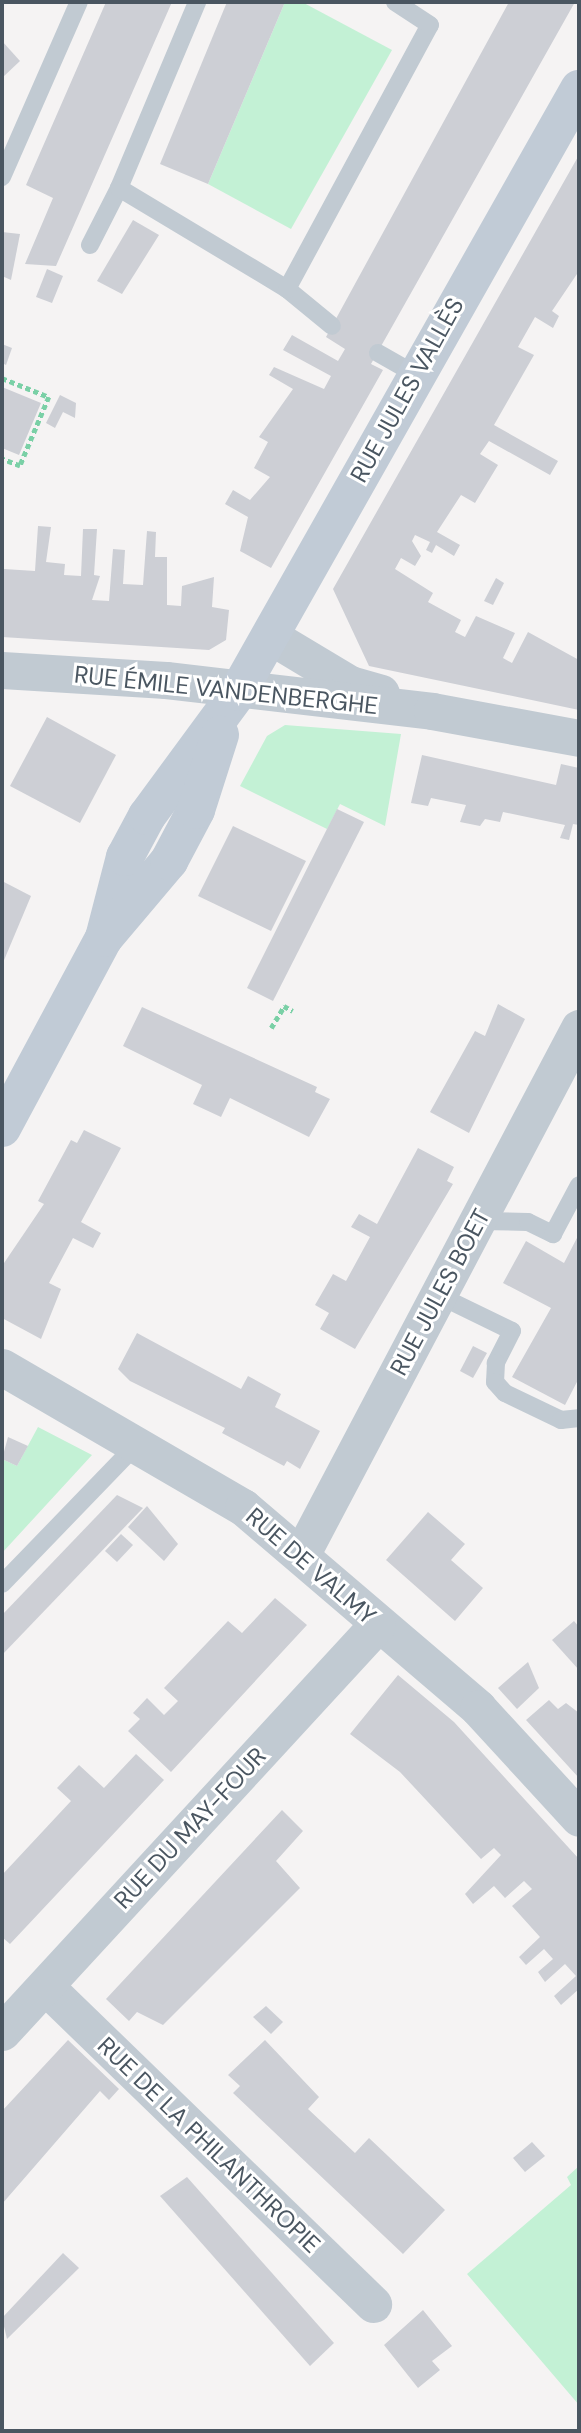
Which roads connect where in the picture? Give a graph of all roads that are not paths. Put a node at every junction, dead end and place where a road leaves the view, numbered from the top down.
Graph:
1 (79, 2) edge
2 (197, 2) edge
3 (395, 2) edge
4 (579, 89) edge
5 (2, 177) edge
6 (119, 188) junction
7 (90, 245) dead end
8 (287, 289) junction
9 (332, 326) dead end
10 (378, 353) dead end
11 (415, 374) junction
12 (270, 636) junction
13 (2, 670) edge
14 (238, 692) junction
15 (450, 713) junction
16 (579, 738) edge
17 (579, 1028) edge
18 (2, 1128) edge
19 (579, 1185) edge
20 (478, 1221) junction
21 (438, 1295) junction
22 (2, 1367) edge
23 (579, 1418) edge
24 (139, 1442) junction
25 (301, 1555) junction
26 (2, 1584) edge
27 (377, 1625) junction
28 (579, 1818) edge
29 (45, 1986) junction
30 (2, 2032) edge
31 (373, 2304) dead end

1 - 5 lane
2 - 6 lane
3 - 8 lane
4 - 11 street, RUE JULES VALLÈS
6 - 7 lane
6 - 8 lane
8 - 9 lane
10 - 11 lane
11 - 12 street, RUE JULES VALLÈS
12 - 14 street, RUE JULES VALLÈS
12 - 15 street, RUE ÉMILE VANDENBERGHE
13 - 14 street, RUE ÉMILE VANDENBERGHE
14 - 15 street, RUE ÉMILE VANDENBERGHE
14 - 18 street, RUE JULES VALLÈS
15 - 16 street, RUE ÉMILE VANDENBERGHE
17 - 20 street, RUE JULES BOET
19 - 20 lane
20 - 21 street, RUE JULES BOET
21 - 23 lane
21 - 25 street, RUE JULES BOET
22 - 24 street, RUE DE VALMY
24 - 25 street, RUE DE VALMY
24 - 26 lane
25 - 27 street, RUE DE VALMY
27 - 28 street, RUE DE VALMY
27 - 29 street, RUE DU MAY-FOUR
29 - 30 street, RUE DU MAY-FOUR
29 - 31 street, RUE DE LA PHILANTHROPIE

